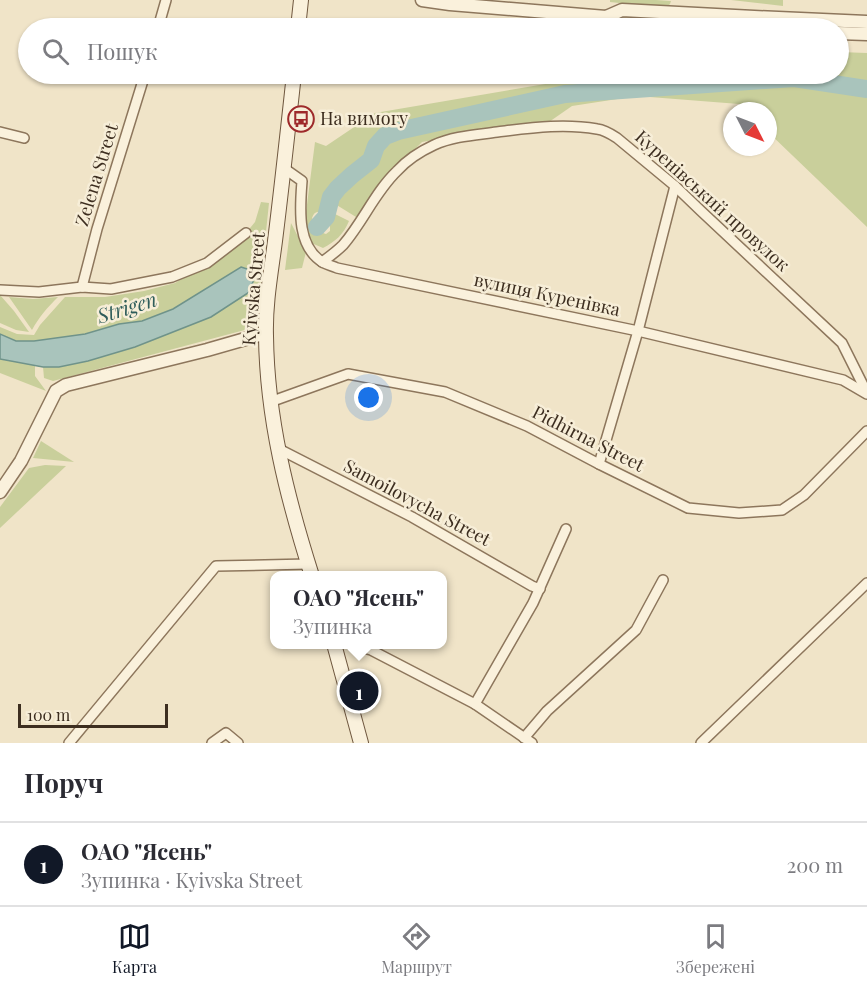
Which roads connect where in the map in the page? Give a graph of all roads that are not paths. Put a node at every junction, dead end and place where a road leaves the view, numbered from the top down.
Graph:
1 (166, 0) edge
2 (301, 0) edge
3 (423, 0) edge
4 (606, 16) junction
5 (161, 18) edge
6 (299, 18) edge
7 (609, 18) edge
8 (777, 18) edge
9 (849, 21) edge
10 (867, 22) edge
11 (849, 33) edge
12 (867, 34) edge
13 (142, 84) edge
14 (293, 84) edge
15 (0, 132) edge
16 (24, 138) dead end
17 (285, 169) junction
18 (675, 186) junction
19 (246, 232) dead end
20 (322, 262) junction
21 (82, 287) junction
22 (0, 290) edge
23 (638, 331) junction
24 (266, 333) junction
25 (867, 394) edge
26 (270, 402) junction
27 (867, 431) edge
28 (277, 448) junction
29 (599, 464) junction
30 (0, 492) edge
31 (566, 530) dead end
32 (310, 570) edge
33 (663, 580) dead end
34 (867, 583) edge
35 (540, 589) junction
36 (335, 649) edge
37 (367, 649) edge
38 (475, 704) junction
39 (529, 741) edge
40 (69, 743) edge
41 (212, 743) edge
42 (238, 743) edge
43 (361, 743) edge
44 (701, 743) edge

1 - 5 street
2 - 6 main road
3 - 4 street
4 - 7 street
4 - 8 street
9 - 10 street
11 - 12 street
13 - 21 street, Zelena Street
14 - 17 main road, Kyivska Street
15 - 16 street
17 - 20 street
17 - 24 main road, Kyivska Street
18 - 20 street, Куренівський провулок
18 - 23 street
18 - 25 street, Куренівський провулок
19 - 21 street
20 - 23 street, вулиця Куренівка
21 - 22 street
23 - 25 street, вулиця Куренівка
23 - 29 street
24 - 26 main road, Kyivska Street
24 - 30 street
26 - 28 main road, Kyivska Street
26 - 29 street, Pidhirna Street
27 - 29 street, Pidhirna Street
28 - 32 main road, Kyivska Street
28 - 35 street, Samoilovycha Street
31 - 35 street
32 - 40 street
33 - 39 street
34 - 44 street
35 - 38 street
36 - 43 main road
37 - 38 street
38 - 39 street
41 - 42 street

